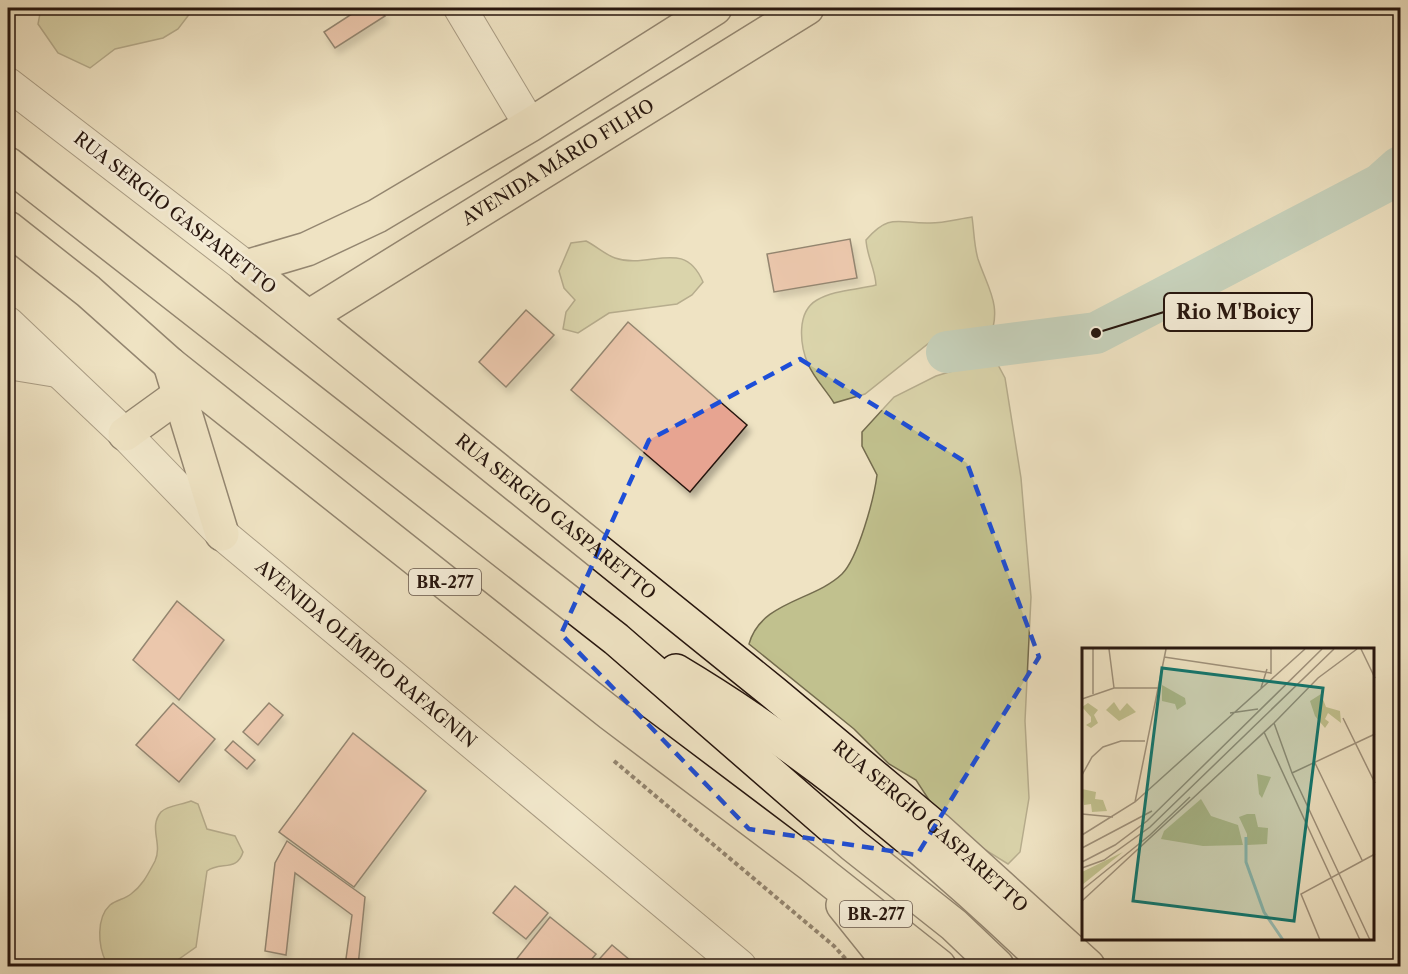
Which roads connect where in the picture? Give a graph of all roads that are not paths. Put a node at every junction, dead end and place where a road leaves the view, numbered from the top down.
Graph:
1 (460, 8) edge
2 (715, 8) edge
3 (807, 8) edge
4 (8, 84) edge
5 (530, 125) junction
6 (8, 164) edge
7 (8, 228) edge
8 (246, 267) junction
9 (310, 316) junction
10 (8, 323) edge
11 (8, 363) edge
12 (170, 364) junction
13 (57, 370) junction
14 (179, 395) junction
15 (125, 434) junction
16 (222, 534) junction
17 (616, 639) junction
18 (810, 864) junction
19 (740, 966) edge
20 (892, 966) edge
21 (939, 966) edge
22 (997, 966) edge
23 (1050, 966) edge
24 (1088, 966) edge

1 - 5 street
2 - 5 main road
3 - 9 main road, AVENIDA MÁRIO FILHO
4 - 8 street, RUA SERGIO GASPARETTO
5 - 8 main road
6 - 17 main road, BR-277
7 - 12 main road, BR-277
8 - 9 main road, RUA SERGIO GASPARETTO
9 - 24 main road, RUA SERGIO GASPARETTO
10 - 13 street, AVENIDA OLÍMPIO RAFAGNIN
11 - 13 street
12 - 14 main road
12 - 18 main road, BR-277
13 - 15 street, AVENIDA OLÍMPIO RAFAGNIN
14 - 15 main road
14 - 16 main road
15 - 16 street, AVENIDA OLÍMPIO RAFAGNIN
16 - 19 street, AVENIDA OLÍMPIO RAFAGNIN
17 - 22 main road, BR-277
17 - 23 main road
18 - 20 main road
18 - 21 main road, BR-277

